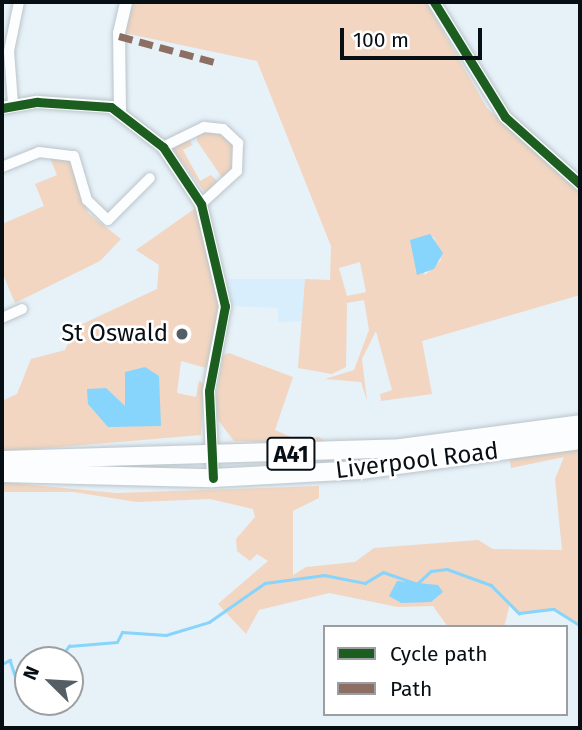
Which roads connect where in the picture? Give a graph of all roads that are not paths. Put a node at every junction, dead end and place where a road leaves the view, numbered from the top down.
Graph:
1 (19, 2) edge
2 (126, 2) edge
3 (435, 2) edge
4 (7, 106) edge
5 (120, 112) junction
6 (163, 147) junction
7 (2, 167) edge
8 (150, 178) dead end
9 (580, 184) edge
10 (201, 204) junction
11 (22, 309) dead end
12 (2, 318) edge
13 (580, 424) edge
14 (580, 440) edge
15 (212, 456) junction
16 (2, 460) edge
17 (2, 472) edge
18 (214, 478) junction

1 - 4 street
2 - 5 street
3 - 9 street
4 - 5 street
5 - 6 street
6 - 10 street
6 - 10 street
7 - 8 street
10 - 15 street
11 - 12 street
13 - 15 highway, Liverpool Road / A41
14 - 18 highway, Liverpool Road / A41
15 - 16 highway, Liverpool Road / A41
15 - 18 street
17 - 18 highway, Liverpool Road / A41

